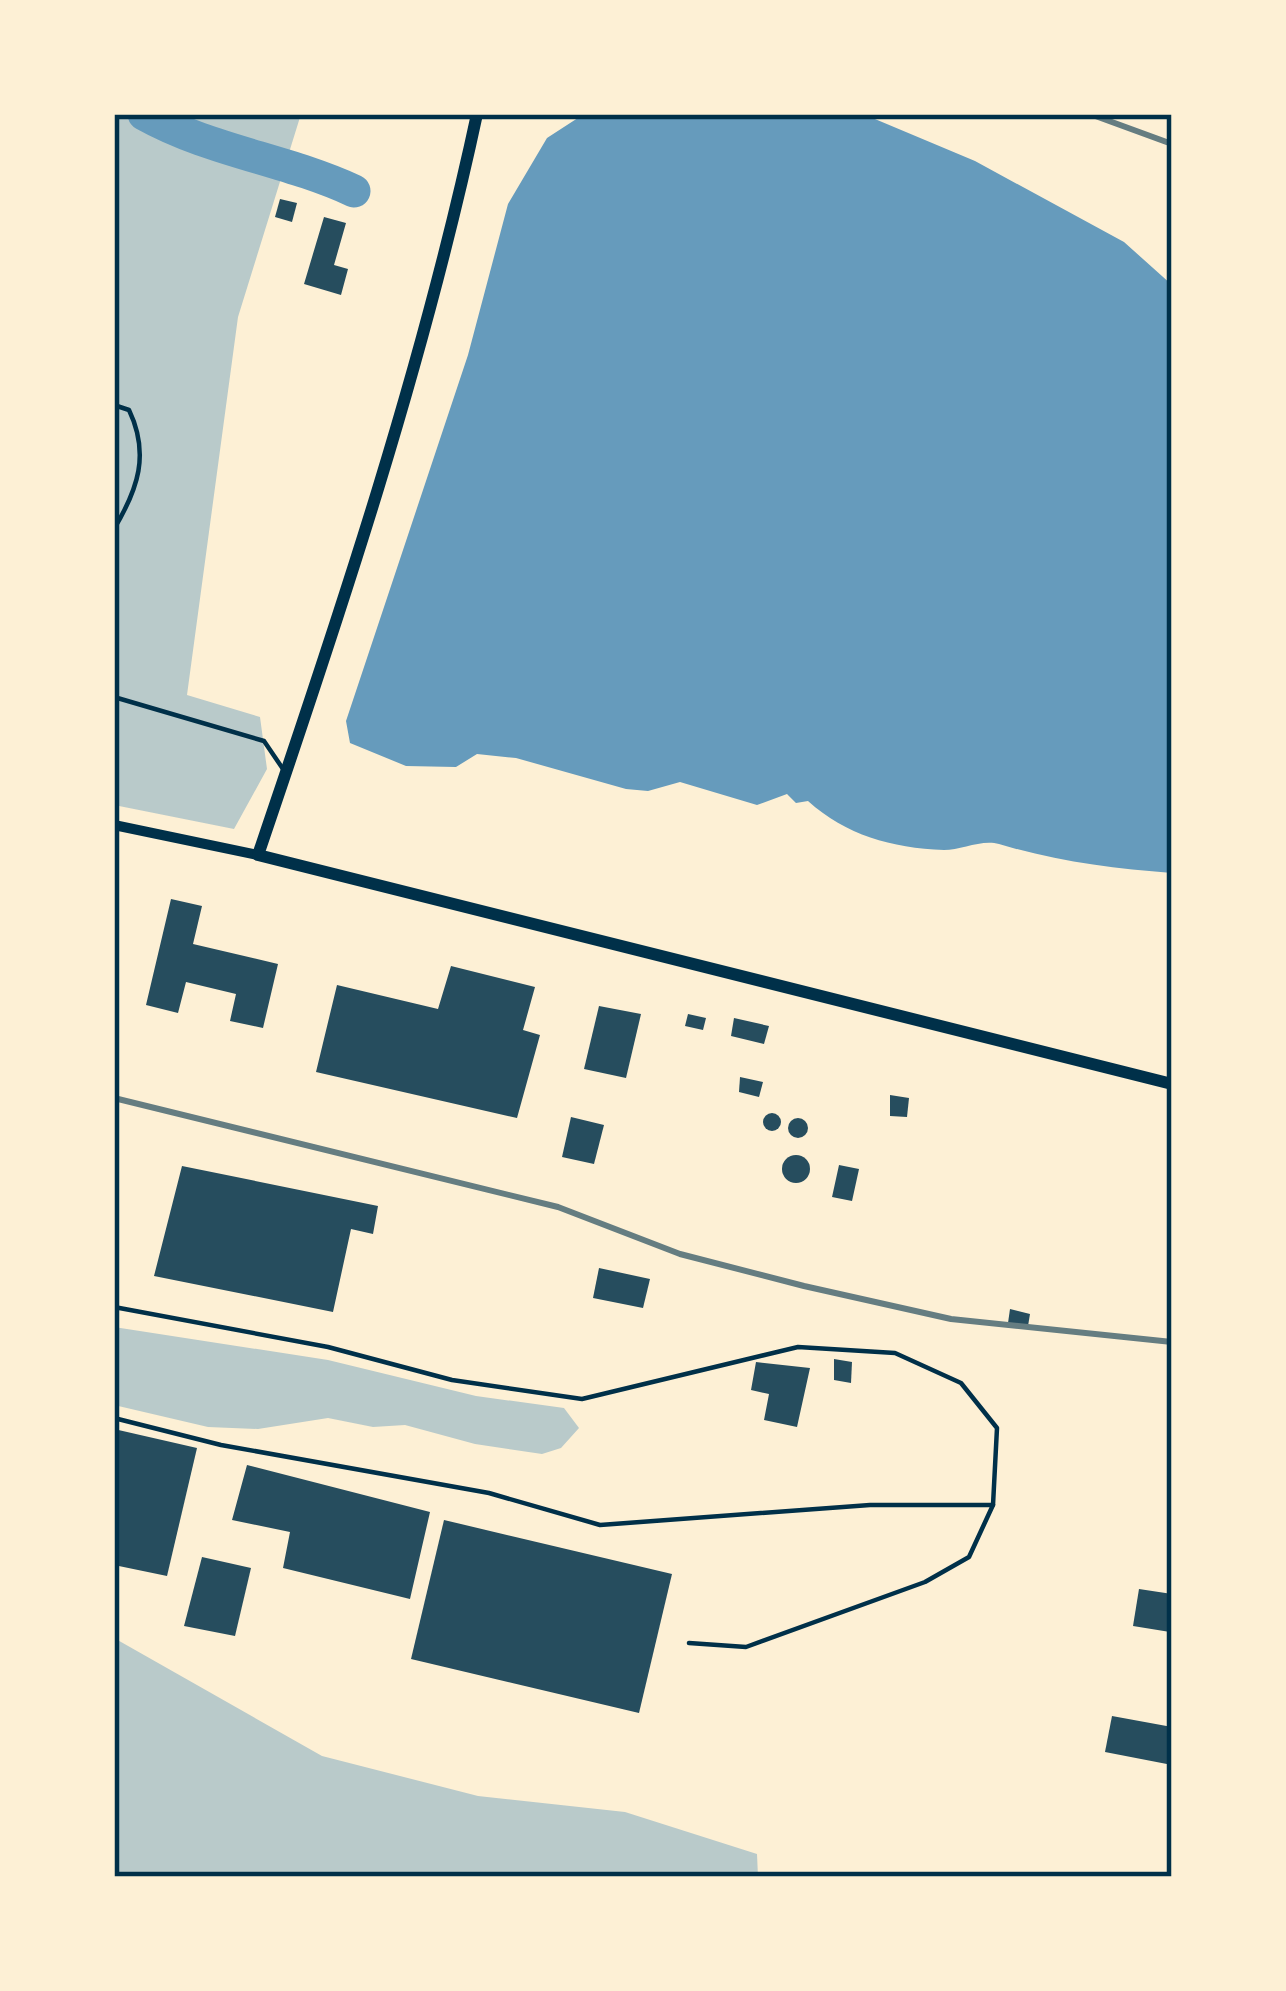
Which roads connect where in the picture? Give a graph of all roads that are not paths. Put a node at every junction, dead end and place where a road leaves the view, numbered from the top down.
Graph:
1 (478, 114) edge
2 (114, 406) edge
3 (114, 529) edge
4 (114, 697) edge
5 (286, 773) junction
6 (114, 825) edge
7 (258, 855) junction
8 (1172, 1084) edge
9 (114, 1307) edge
10 (114, 1418) edge
11 (993, 1505) junction
12 (688, 1643) dead end

1 - 5 street
2 - 3 lane
4 - 5 lane
5 - 7 street
6 - 7 street
7 - 8 street
9 - 11 lane
10 - 11 lane
11 - 12 lane

